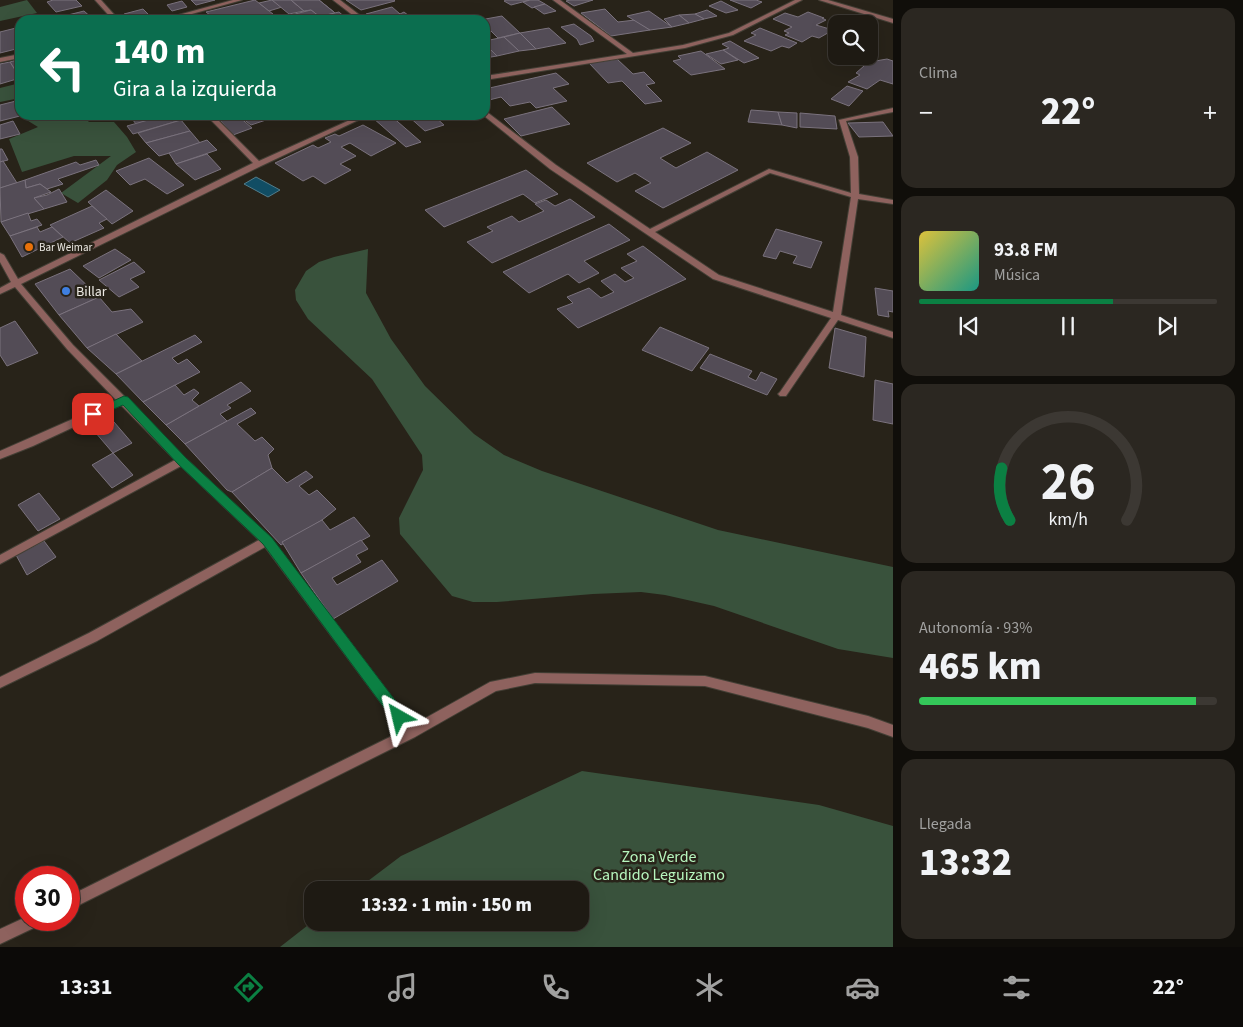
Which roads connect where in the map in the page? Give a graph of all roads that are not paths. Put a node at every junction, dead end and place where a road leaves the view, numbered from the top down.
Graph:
1 (98, 0) edge
2 (239, 0) edge
3 (336, 0) edge
4 (556, 0) edge
5 (799, 0) edge
6 (822, 0) edge
7 (112, 15) edge
8 (182, 15) edge
9 (356, 15) edge
10 (893, 22) edge
11 (631, 54) junction
12 (15, 57) edge
13 (0, 60) edge
14 (490, 77) edge
15 (893, 110) edge
16 (490, 117) edge
17 (214, 120) edge
18 (355, 120) edge
19 (258, 164) junction
20 (855, 196) junction
21 (893, 202) edge
22 (650, 232) junction
23 (0, 255) edge
24 (16, 283) junction
25 (0, 291) edge
26 (836, 317) junction
27 (893, 335) edge
28 (783, 394) dead end
29 (124, 400) junction
30 (0, 455) edge
31 (182, 461) junction
32 (267, 541) junction
33 (0, 560) edge
34 (0, 683) edge
35 (893, 731) edge
36 (411, 733) junction
37 (80, 898) edge
38 (15, 930) edge
39 (0, 937) edge

1 - 7 street
2 - 8 street
3 - 9 street
4 - 11 street
5 - 11 street
6 - 10 street
11 - 14 street
12 - 13 street
15 - 20 street
16 - 22 street
17 - 19 street
18 - 19 street
19 - 24 street
20 - 21 street
20 - 22 street
20 - 26 street
22 - 26 street
23 - 24 street
24 - 25 street
24 - 29 street
26 - 27 street
26 - 28 street
29 - 30 street
29 - 31 street
31 - 32 street
31 - 33 street
32 - 34 street
32 - 36 street
35 - 36 street
36 - 37 street
38 - 39 street

